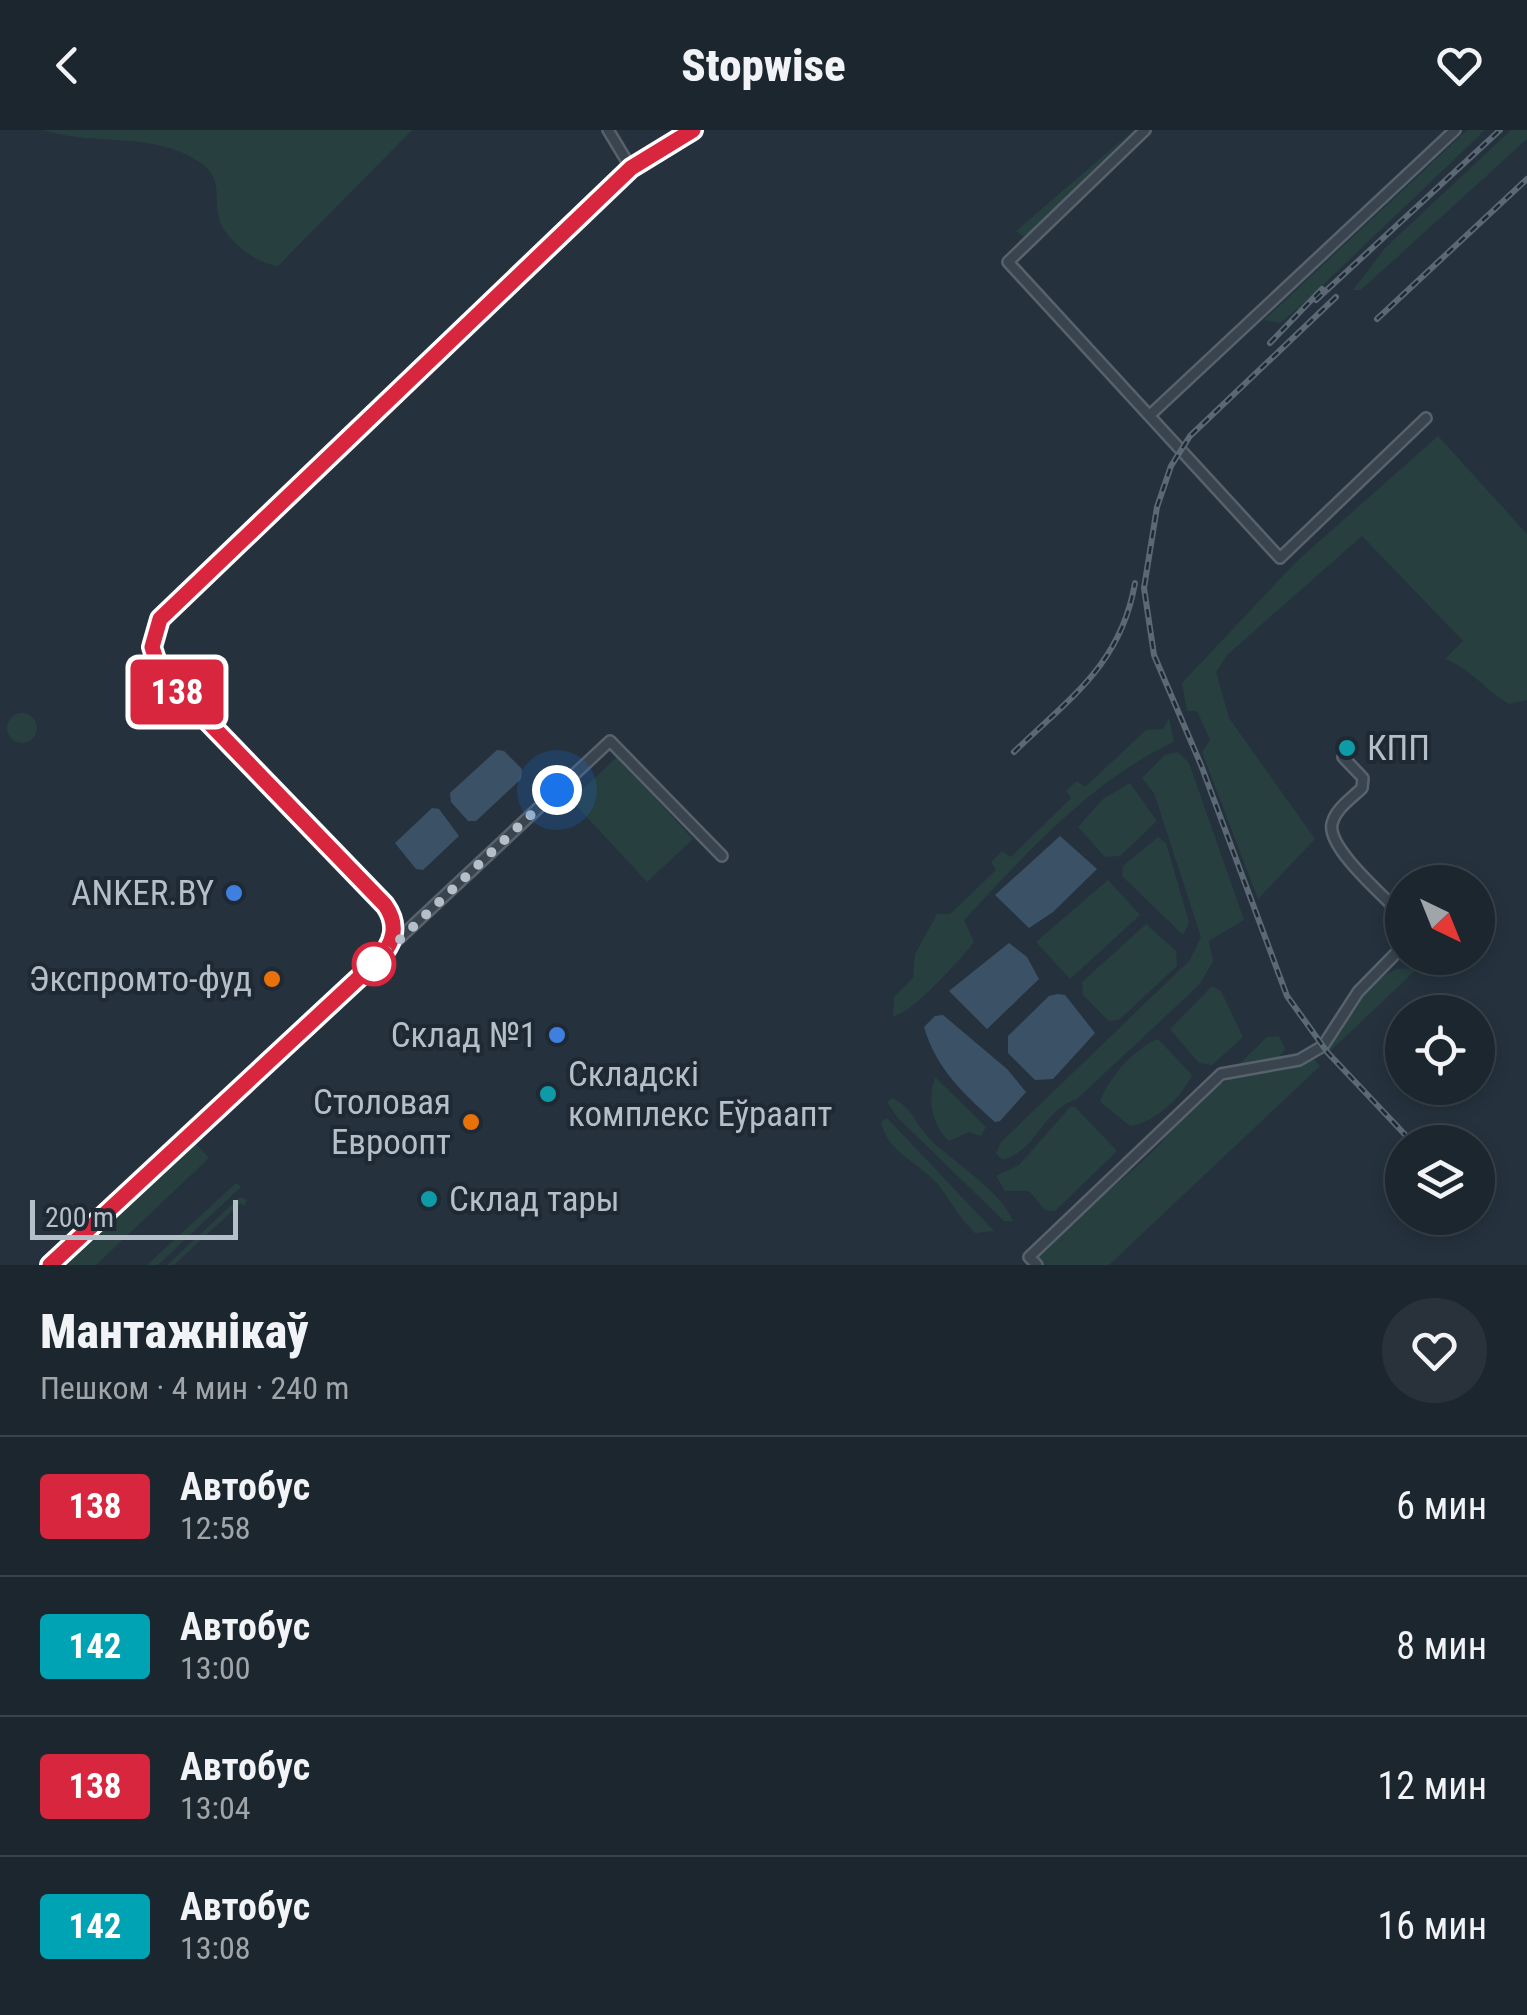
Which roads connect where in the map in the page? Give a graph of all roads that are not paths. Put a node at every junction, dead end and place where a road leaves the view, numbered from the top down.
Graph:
1 (608, 130) edge
2 (693, 130) edge
3 (1145, 130) edge
4 (1455, 130) edge
5 (631, 168) junction
6 (1150, 415) junction
7 (1426, 418) dead end
8 (1343, 757) dead end
9 (722, 856) dead end
10 (1385, 897) edge
11 (391, 914) junction
12 (416, 922) junction
13 (389, 947) junction
14 (1385, 964) edge
15 (50, 1265) edge
16 (1037, 1265) edge

1 - 5 street
2 - 5 street
3 - 6 street
4 - 6 street
5 - 11 street
6 - 7 street
8 - 10 street
9 - 12 street
11 - 12 street
11 - 13 street
12 - 13 street
13 - 15 street
14 - 16 street

